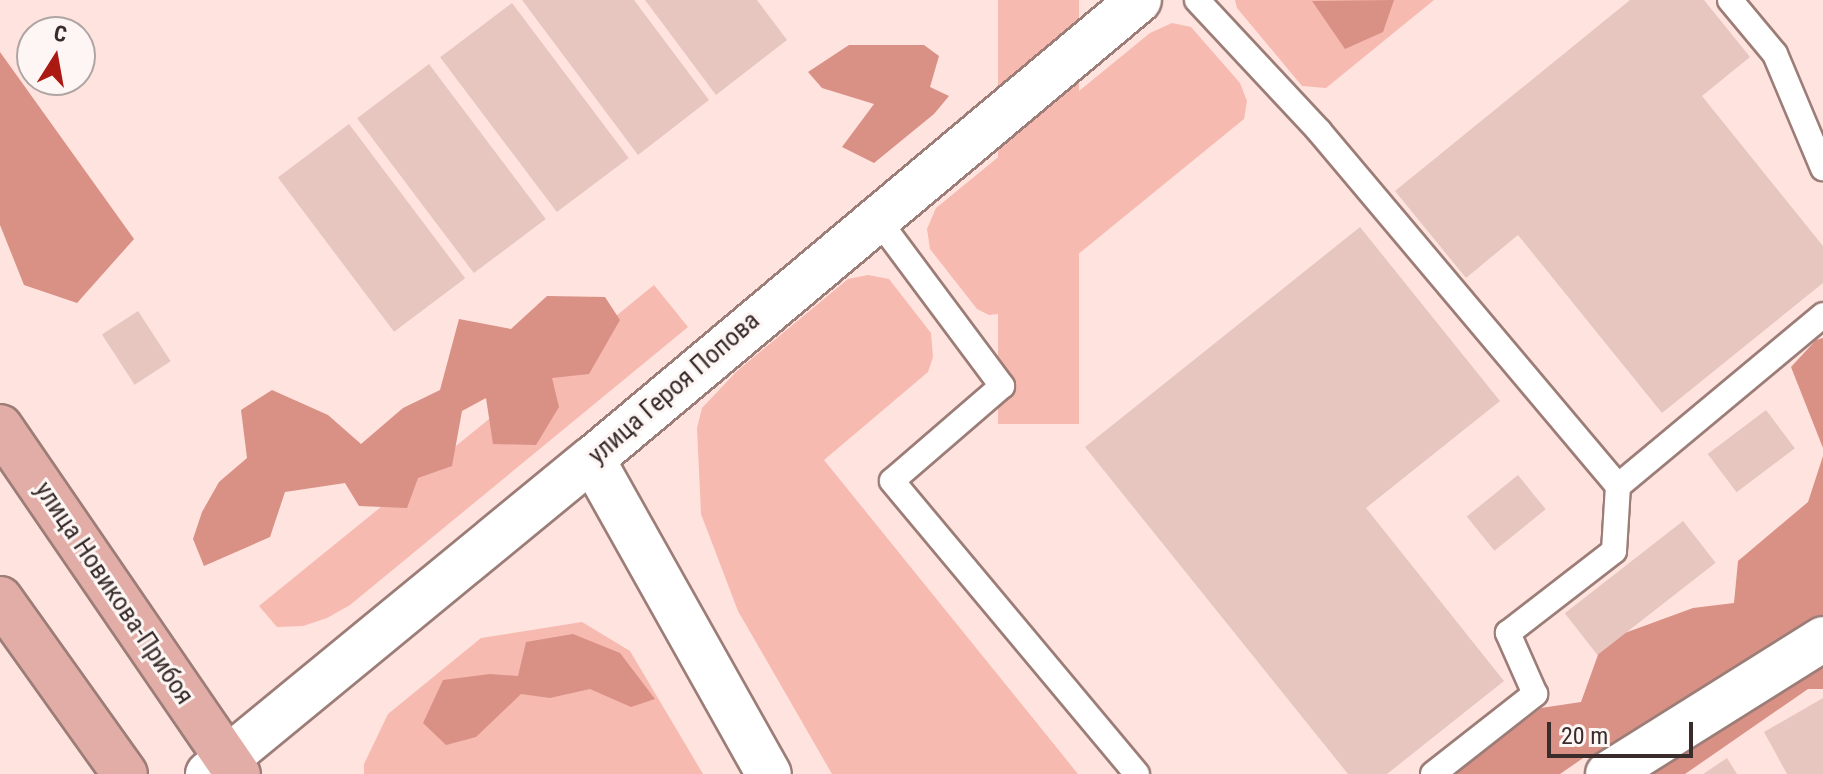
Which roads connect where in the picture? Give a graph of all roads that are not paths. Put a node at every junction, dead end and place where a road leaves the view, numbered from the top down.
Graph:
1 (1139, 0) edge
2 (1197, 0) edge
3 (1730, 0) edge
4 (1823, 168) edge
5 (876, 217) junction
6 (1823, 315) edge
7 (0, 427) edge
8 (592, 459) junction
9 (1618, 486) junction
10 (0, 599) edge
11 (1823, 639) edge
12 (224, 769) edge
13 (125, 774) edge
14 (769, 774) edge
15 (1137, 774) edge
16 (1433, 774) edge
17 (1608, 774) edge

1 - 5 street, улица Героя Попова
2 - 9 lane
3 - 4 lane
5 - 8 street, улица Героя Попова
5 - 15 lane
6 - 9 lane
7 - 12 main road, улица Новикова-Прибоя
8 - 12 street, улица Героя Попова
8 - 14 street
9 - 16 lane
10 - 13 main road
11 - 17 street

